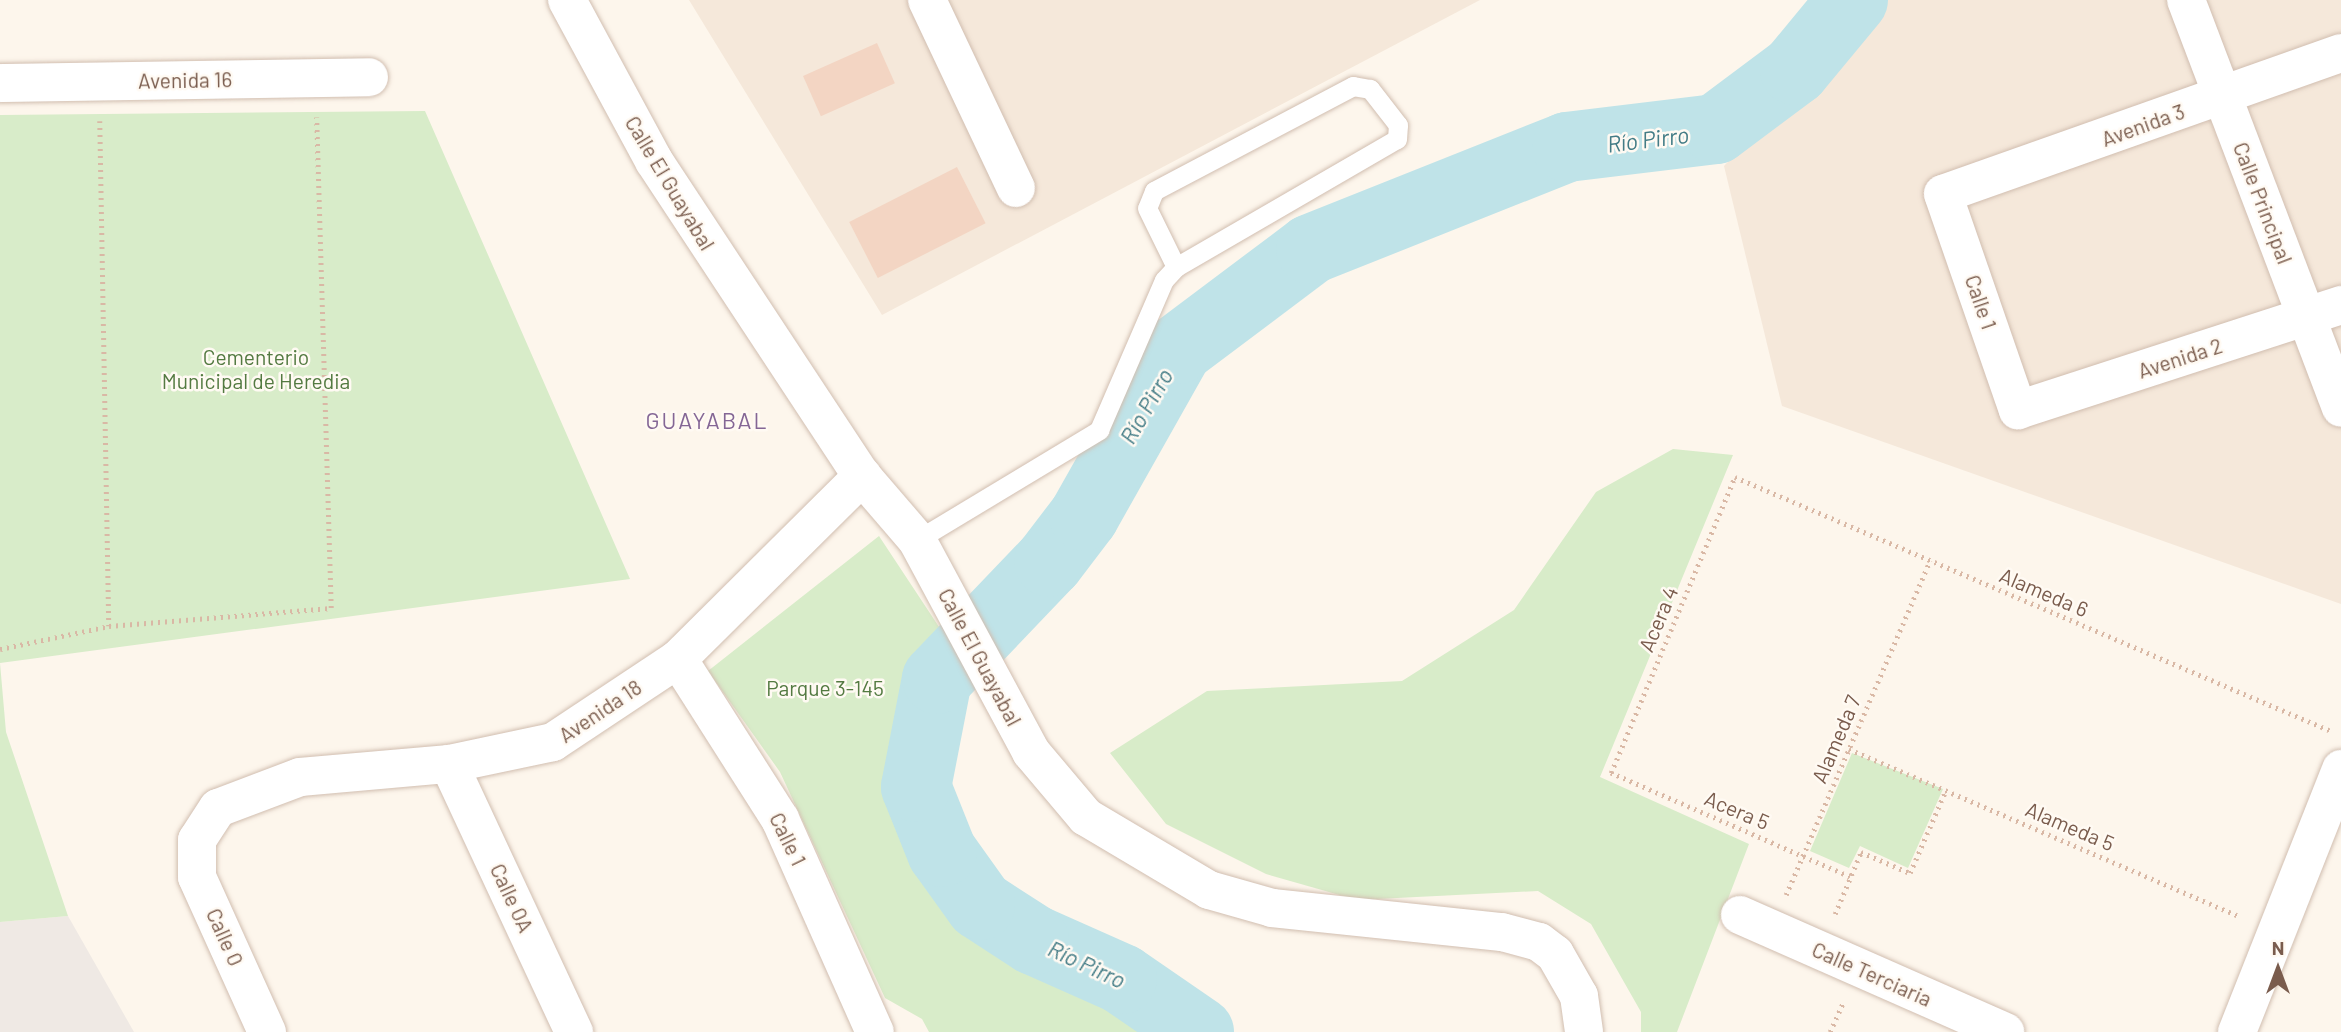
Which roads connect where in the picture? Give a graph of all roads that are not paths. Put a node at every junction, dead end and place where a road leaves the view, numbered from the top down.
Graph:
1 (567, 0) edge
2 (927, 0) edge
3 (2186, 0) edge
4 (2341, 53) edge
5 (369, 77) dead end
6 (0, 83) edge
7 (2222, 96) junction
8 (1016, 188) dead end
9 (1943, 194) joint
10 (1176, 267) junction
11 (2324, 311) edge
12 (2341, 407) edge
13 (2018, 410) joint
14 (862, 475) junction
15 (917, 540) junction
16 (678, 659) junction
17 (449, 764) junction
18 (2341, 769) edge
19 (2333, 814) edge
20 (197, 840) joint
21 (1756, 922) road end
22 (267, 1032) edge
23 (575, 1032) edge
24 (875, 1032) edge
25 (1584, 1032) edge
26 (2005, 1032) edge
27 (2237, 1032) edge

1 - 14 street, Calle El Guayabal
2 - 8 street
3 - 7 street, Calle Principal
4 - 7 street, Avenida 3
5 - 6 street, Avenida 16
7 - 9 street, Avenida 3
7 - 11 street, Calle Principal
9 - 13 street, Calle 1
10 - 10 lane
10 - 15 lane
11 - 12 street, Calle Principal
11 - 13 street, Avenida 2
14 - 15 street, Calle El Guayabal
14 - 16 street, Avenida 18
15 - 25 street, Calle El Guayabal
16 - 17 street, Avenida 18
16 - 24 street, Calle 1
17 - 20 street, Avenida 18
17 - 23 street, Calle 0A
18 - 19 street
19 - 27 street
20 - 22 street, Calle 0
21 - 26 street, Calle Terciaria

